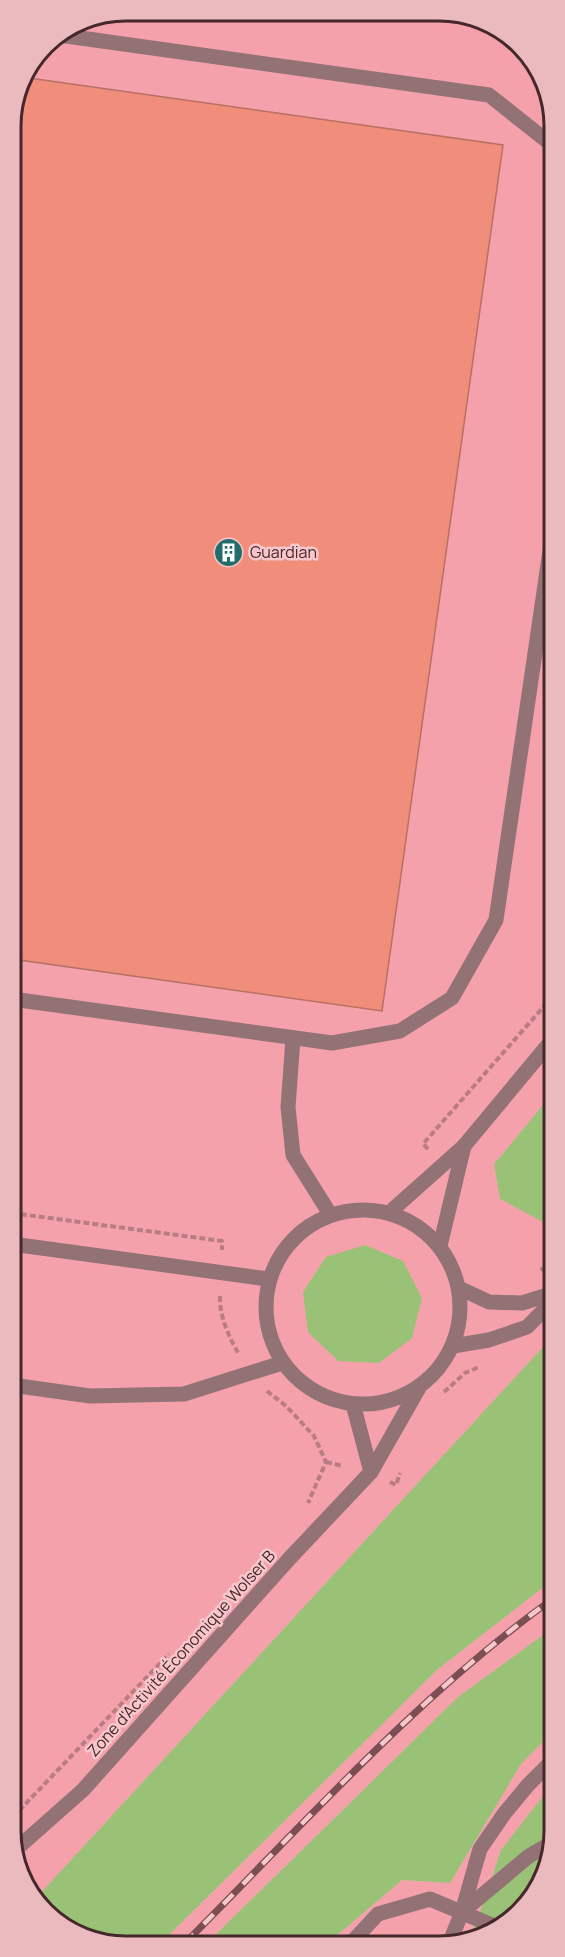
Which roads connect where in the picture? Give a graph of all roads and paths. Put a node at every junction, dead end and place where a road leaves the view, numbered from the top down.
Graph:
1 (73, 36) edge
2 (544, 138) edge
3 (544, 592) edge
4 (21, 1000) edge
5 (544, 1006) edge
6 (293, 1038) junction
7 (544, 1050) edge
8 (464, 1146) junction
9 (443, 1164) junction
10 (390, 1212) junction
11 (21, 1214) edge
12 (330, 1214) junction
13 (21, 1245) edge
14 (440, 1246) junction
15 (220, 1273) junction
16 (268, 1280) junction
17 (459, 1288) junction
18 (544, 1296) edge
19 (544, 1310) edge
20 (453, 1346) junction
21 (282, 1363) junction
22 (486, 1364) dead end
23 (250, 1373) junction
24 (21, 1386) edge
25 (420, 1386) junction
26 (441, 1394) dead end
27 (353, 1404) junction
28 (326, 1462) junction
29 (401, 1469) dead end
30 (371, 1472) junction
31 (305, 1511) dead end
32 (173, 1650) dead end
33 (544, 1769) edge
34 (21, 1810) edge
35 (22, 1843) edge
36 (543, 1848) edge
37 (462, 1912) junction
38 (489, 1924) edge
39 (453, 1935) edge
40 (357, 1936) edge

1 - 2 lane
3 - 6 lane
4 - 6 lane
5 - 9 path
6 - 12 lane
7 - 8 lane
8 - 9 lane
8 - 14 lane
9 - 10 lane
10 - 12 lane, Zone d'Activité Économique Wolser B
10 - 14 lane, Zone d'Activité Économique Wolser B
11 - 15 path
12 - 16 lane, Zone d'Activité Économique Wolser B
13 - 15 lane
14 - 17 lane, Zone d'Activité Économique Wolser B
15 - 16 lane
15 - 23 path
16 - 21 lane, Zone d'Activité Économique Wolser B
17 - 18 lane
17 - 20 lane, Zone d'Activité Économique Wolser B
19 - 20 lane
20 - 25 lane, Zone d'Activité Économique Wolser B
21 - 23 lane
21 - 27 lane, Zone d'Activité Économique Wolser B
22 - 26 path
23 - 24 lane
23 - 28 path
25 - 27 lane, Zone d'Activité Économique Wolser B
25 - 30 lane, Zone d'Activité Économique Wolser B
27 - 30 lane
28 - 30 path
28 - 31 path
29 - 30 path
30 - 35 lane, Zone d'Activité Économique Wolser B
32 - 34 path
33 - 37 lane
36 - 37 lane
37 - 38 lane
37 - 39 lane
37 - 40 lane

